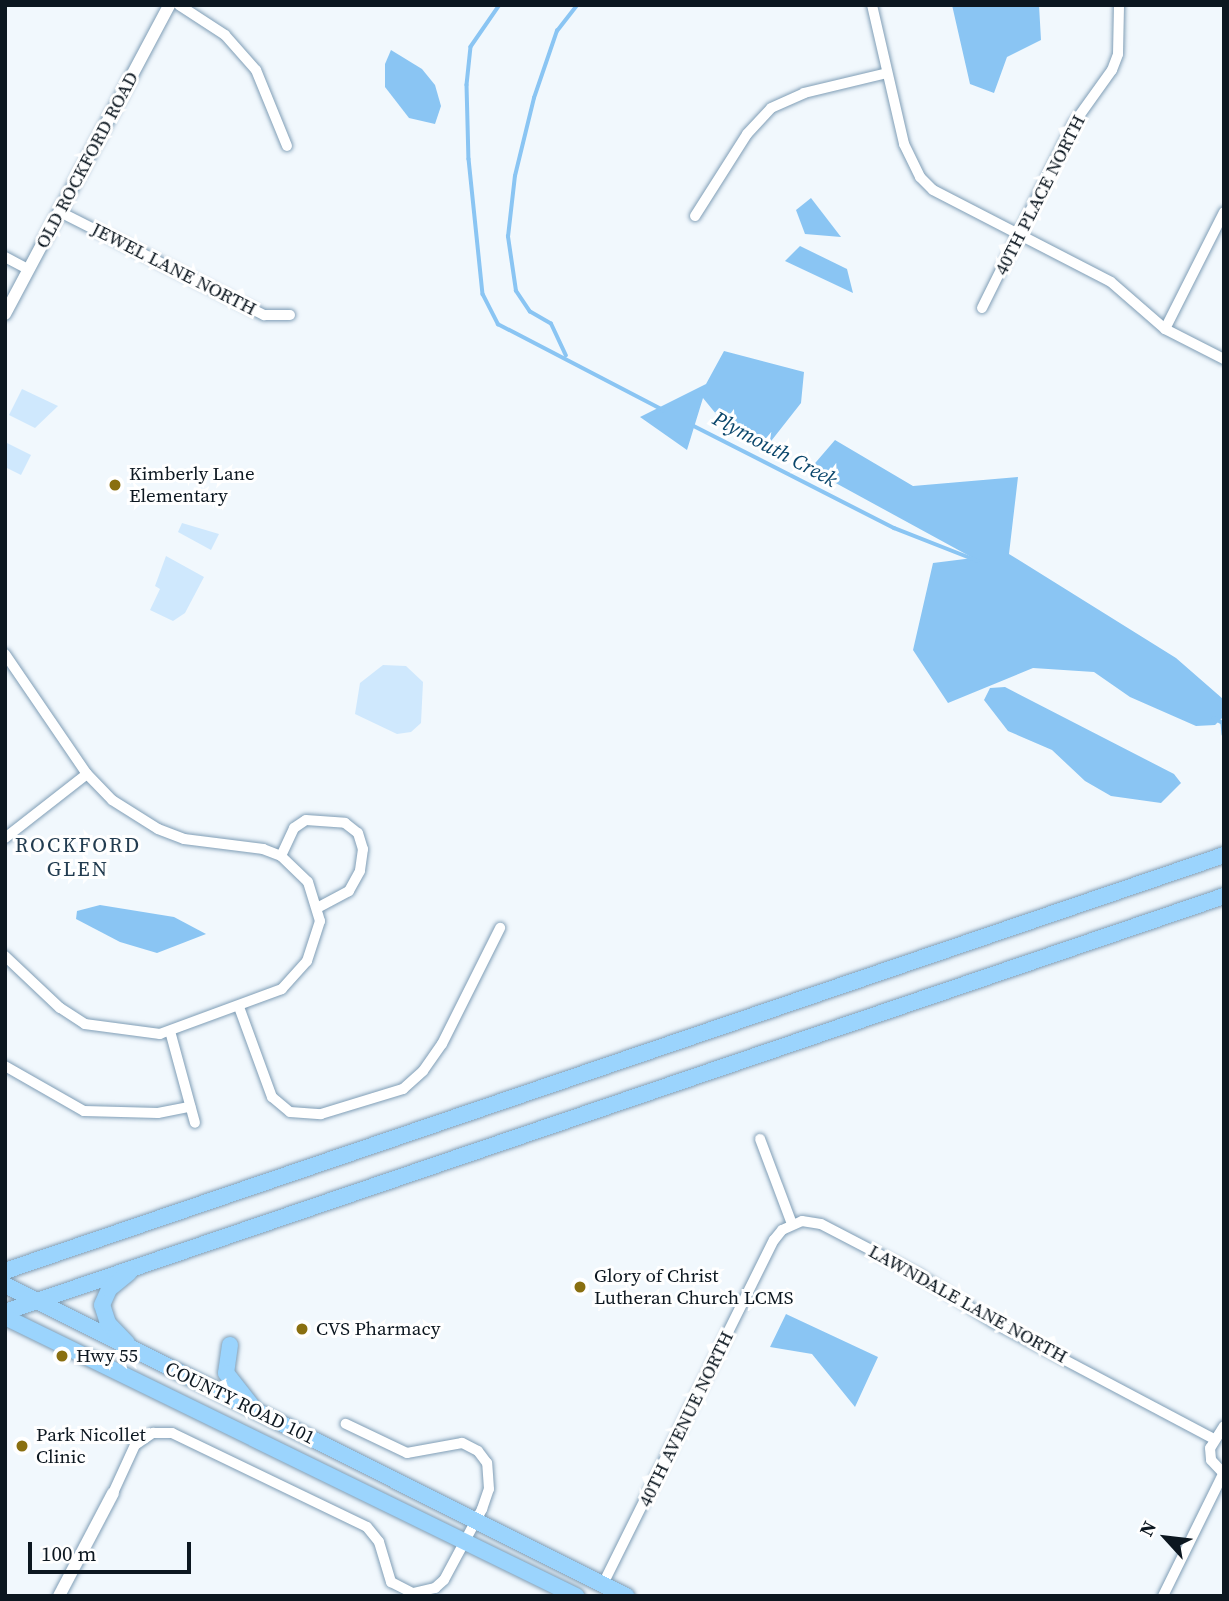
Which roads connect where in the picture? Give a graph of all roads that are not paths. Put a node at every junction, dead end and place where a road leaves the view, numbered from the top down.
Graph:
1 (169, 5) edge
2 (178, 5) edge
3 (872, 5) edge
4 (1119, 5) edge
5 (887, 73) junction
6 (287, 146) dead end
7 (60, 212) junction
8 (1224, 212) edge
9 (695, 216) dead end
10 (1018, 236) junction
11 (5, 257) edge
12 (29, 270) junction
13 (982, 308) dead end
14 (5, 313) edge
15 (290, 315) dead end
16 (1165, 329) junction
17 (1224, 359) edge
18 (5, 654) edge
19 (87, 774) junction
20 (5, 838) edge
21 (1224, 855) edge
22 (281, 856) junction
23 (1224, 896) edge
24 (319, 907) junction
25 (500, 928) dead end
26 (6, 957) edge
27 (239, 1007) junction
28 (170, 1031) junction
29 (5, 1066) edge
30 (190, 1107) junction
31 (195, 1123) dead end
32 (760, 1139) dead end
33 (793, 1223) junction
34 (138, 1266) junction
35 (5, 1271) edge
36 (5, 1285) edge
37 (36, 1301) junction
38 (5, 1315) edge
39 (230, 1345) dead end
40 (133, 1350) junction
41 (256, 1411) junction
42 (346, 1424) dead end
43 (1224, 1426) edge
44 (1212, 1438) junction
45 (1223, 1474) edge
46 (113, 1493) joint
47 (476, 1521) junction
48 (465, 1541) junction
49 (603, 1584) junction
50 (60, 1596) edge
51 (576, 1596) edge
52 (626, 1596) edge
53 (1163, 1596) edge

1 - 7 street, OLD ROCKFORD ROAD
2 - 6 street
3 - 5 street
4 - 10 street, 40TH PLACE NORTH
5 - 9 street
5 - 10 street
7 - 12 street, OLD ROCKFORD ROAD
7 - 15 street, JEWEL LANE NORTH
8 - 16 street
10 - 13 street, 40TH PLACE NORTH
10 - 16 street
11 - 12 street
12 - 14 street, OLD ROCKFORD ROAD
16 - 17 street
18 - 19 street
19 - 20 street
19 - 22 street
21 - 35 main road
22 - 24 street
22 - 24 street
23 - 34 main road
24 - 27 street
25 - 27 street
26 - 28 street
27 - 28 street
28 - 30 street
29 - 30 street
30 - 31 street
32 - 33 street
33 - 44 street, LAWNDALE LANE NORTH
33 - 49 street, 40TH AVENUE NORTH
34 - 37 main road
34 - 40 main road
36 - 37 main road, COUNTY ROAD 101
37 - 38 main road
37 - 40 main road, COUNTY ROAD 101
38 - 48 main road, COUNTY ROAD 101
39 - 41 main road
40 - 41 main road, COUNTY ROAD 101
41 - 47 main road, COUNTY ROAD 101
42 - 47 street, COUNTY ROAD 101
43 - 44 street
44 - 45 street
45 - 53 street
46 - 48 street, COUNTY ROAD 101
46 - 50 street
47 - 48 street, COUNTY ROAD 101
47 - 49 main road, COUNTY ROAD 101
48 - 51 main road, COUNTY ROAD 101
49 - 52 main road, COUNTY ROAD 101

